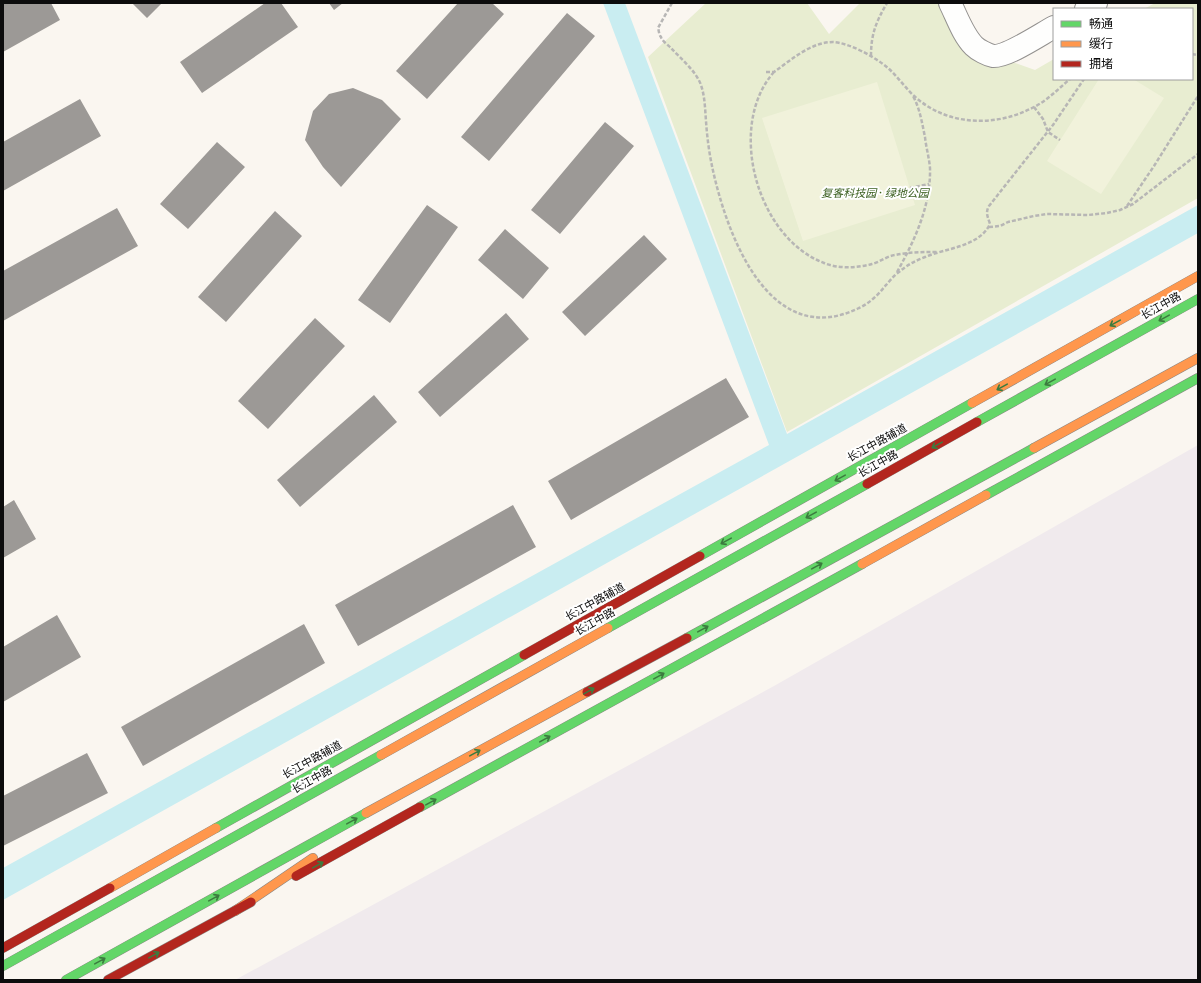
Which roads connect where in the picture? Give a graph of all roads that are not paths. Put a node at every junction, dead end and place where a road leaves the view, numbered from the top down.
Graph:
1 (950, 3) edge
2 (1053, 28) edge
3 (1198, 276) edge
4 (1198, 299) edge
5 (1198, 358) edge
6 (1198, 378) edge
7 (440, 772) junction
8 (357, 828) dead end
9 (331, 846) dead end
10 (234, 910) junction
11 (3, 948) edge
12 (3, 966) edge
13 (66, 980) edge
14 (108, 980) edge

1 - 2 street
3 -> 11 main road, 长江中路辅道
4 -> 12 main road, 长江中路
7 -> 5 main road
10 -> 6 main road
7 - 8 main road
13 -> 7 main road
9 - 10 main road
14 -> 10 main road

